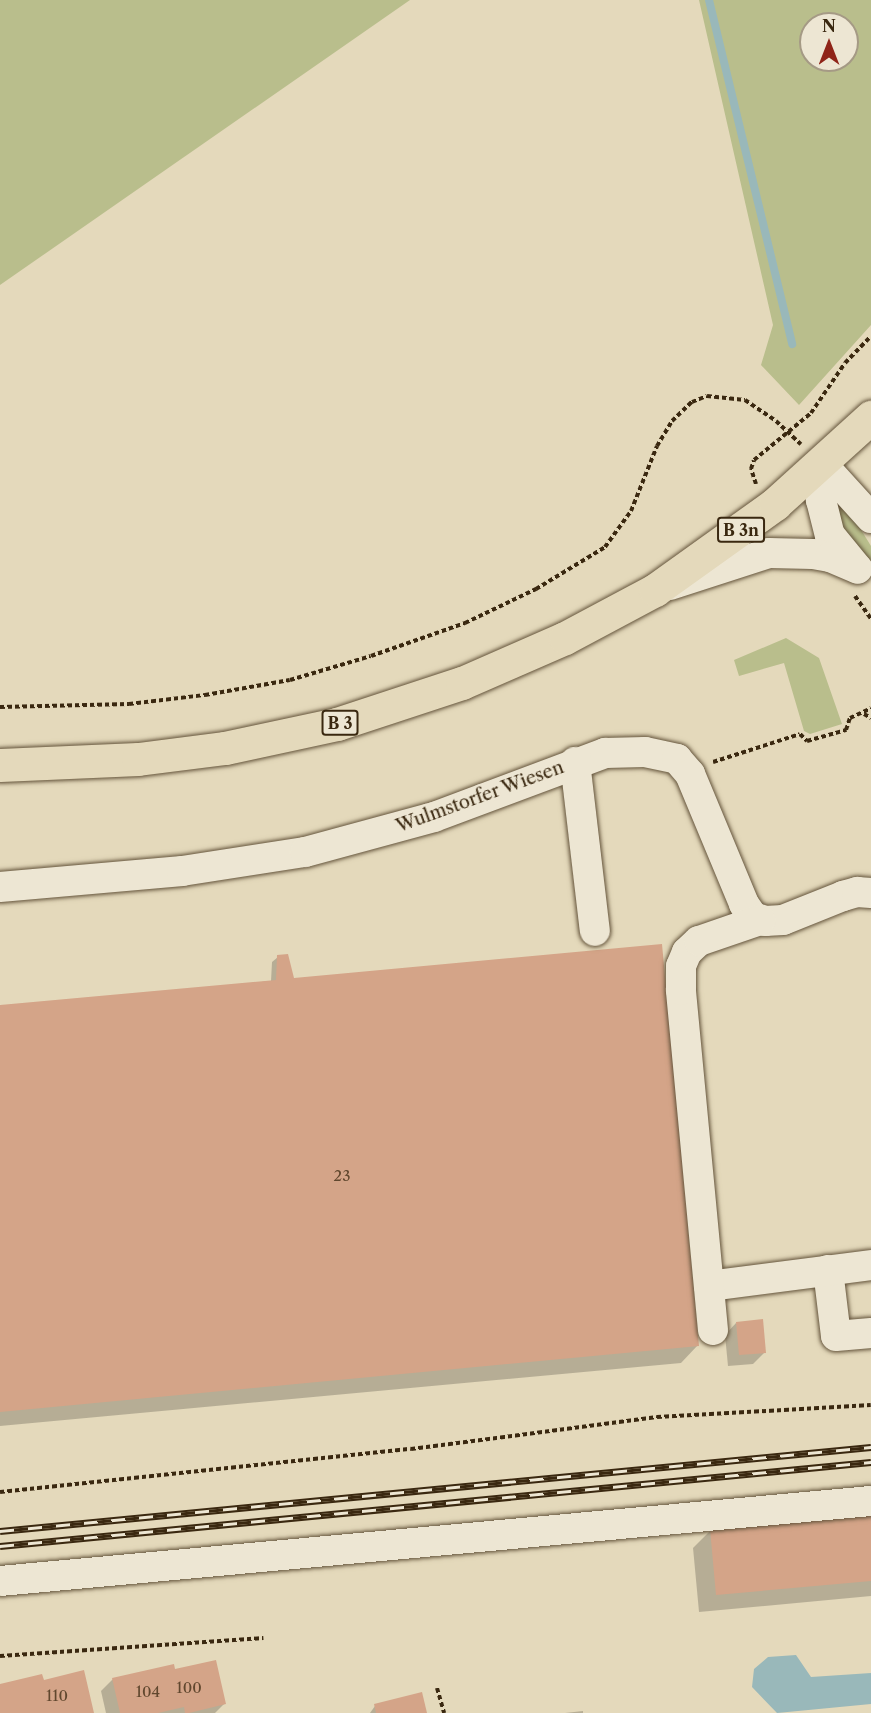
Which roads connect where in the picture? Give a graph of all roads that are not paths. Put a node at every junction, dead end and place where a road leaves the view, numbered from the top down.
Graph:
1 (871, 417) edge
2 (822, 464) junction
3 (871, 518) edge
4 (864, 576) edge
5 (655, 590) junction
6 (575, 762) junction
7 (0, 765) edge
8 (0, 887) edge
9 (866, 888) edge
10 (760, 920) junction
11 (595, 931) dead end
12 (871, 1265) edge
13 (828, 1270) junction
14 (709, 1286) junction
15 (713, 1330) dead end
16 (871, 1333) edge
17 (871, 1501) edge
18 (0, 1581) edge

1 - 2 main road
2 - 3 street
2 - 4 street
2 - 5 main road, B 3n
4 - 5 street
5 - 7 main road, B 3
6 - 8 street, Wulmstorfer Wiesen
6 - 10 street, Wulmstorfer Wiesen
6 - 11 street
9 - 10 street
10 - 14 street
12 - 13 street
13 - 14 street
13 - 16 street
14 - 15 street
17 - 18 street

